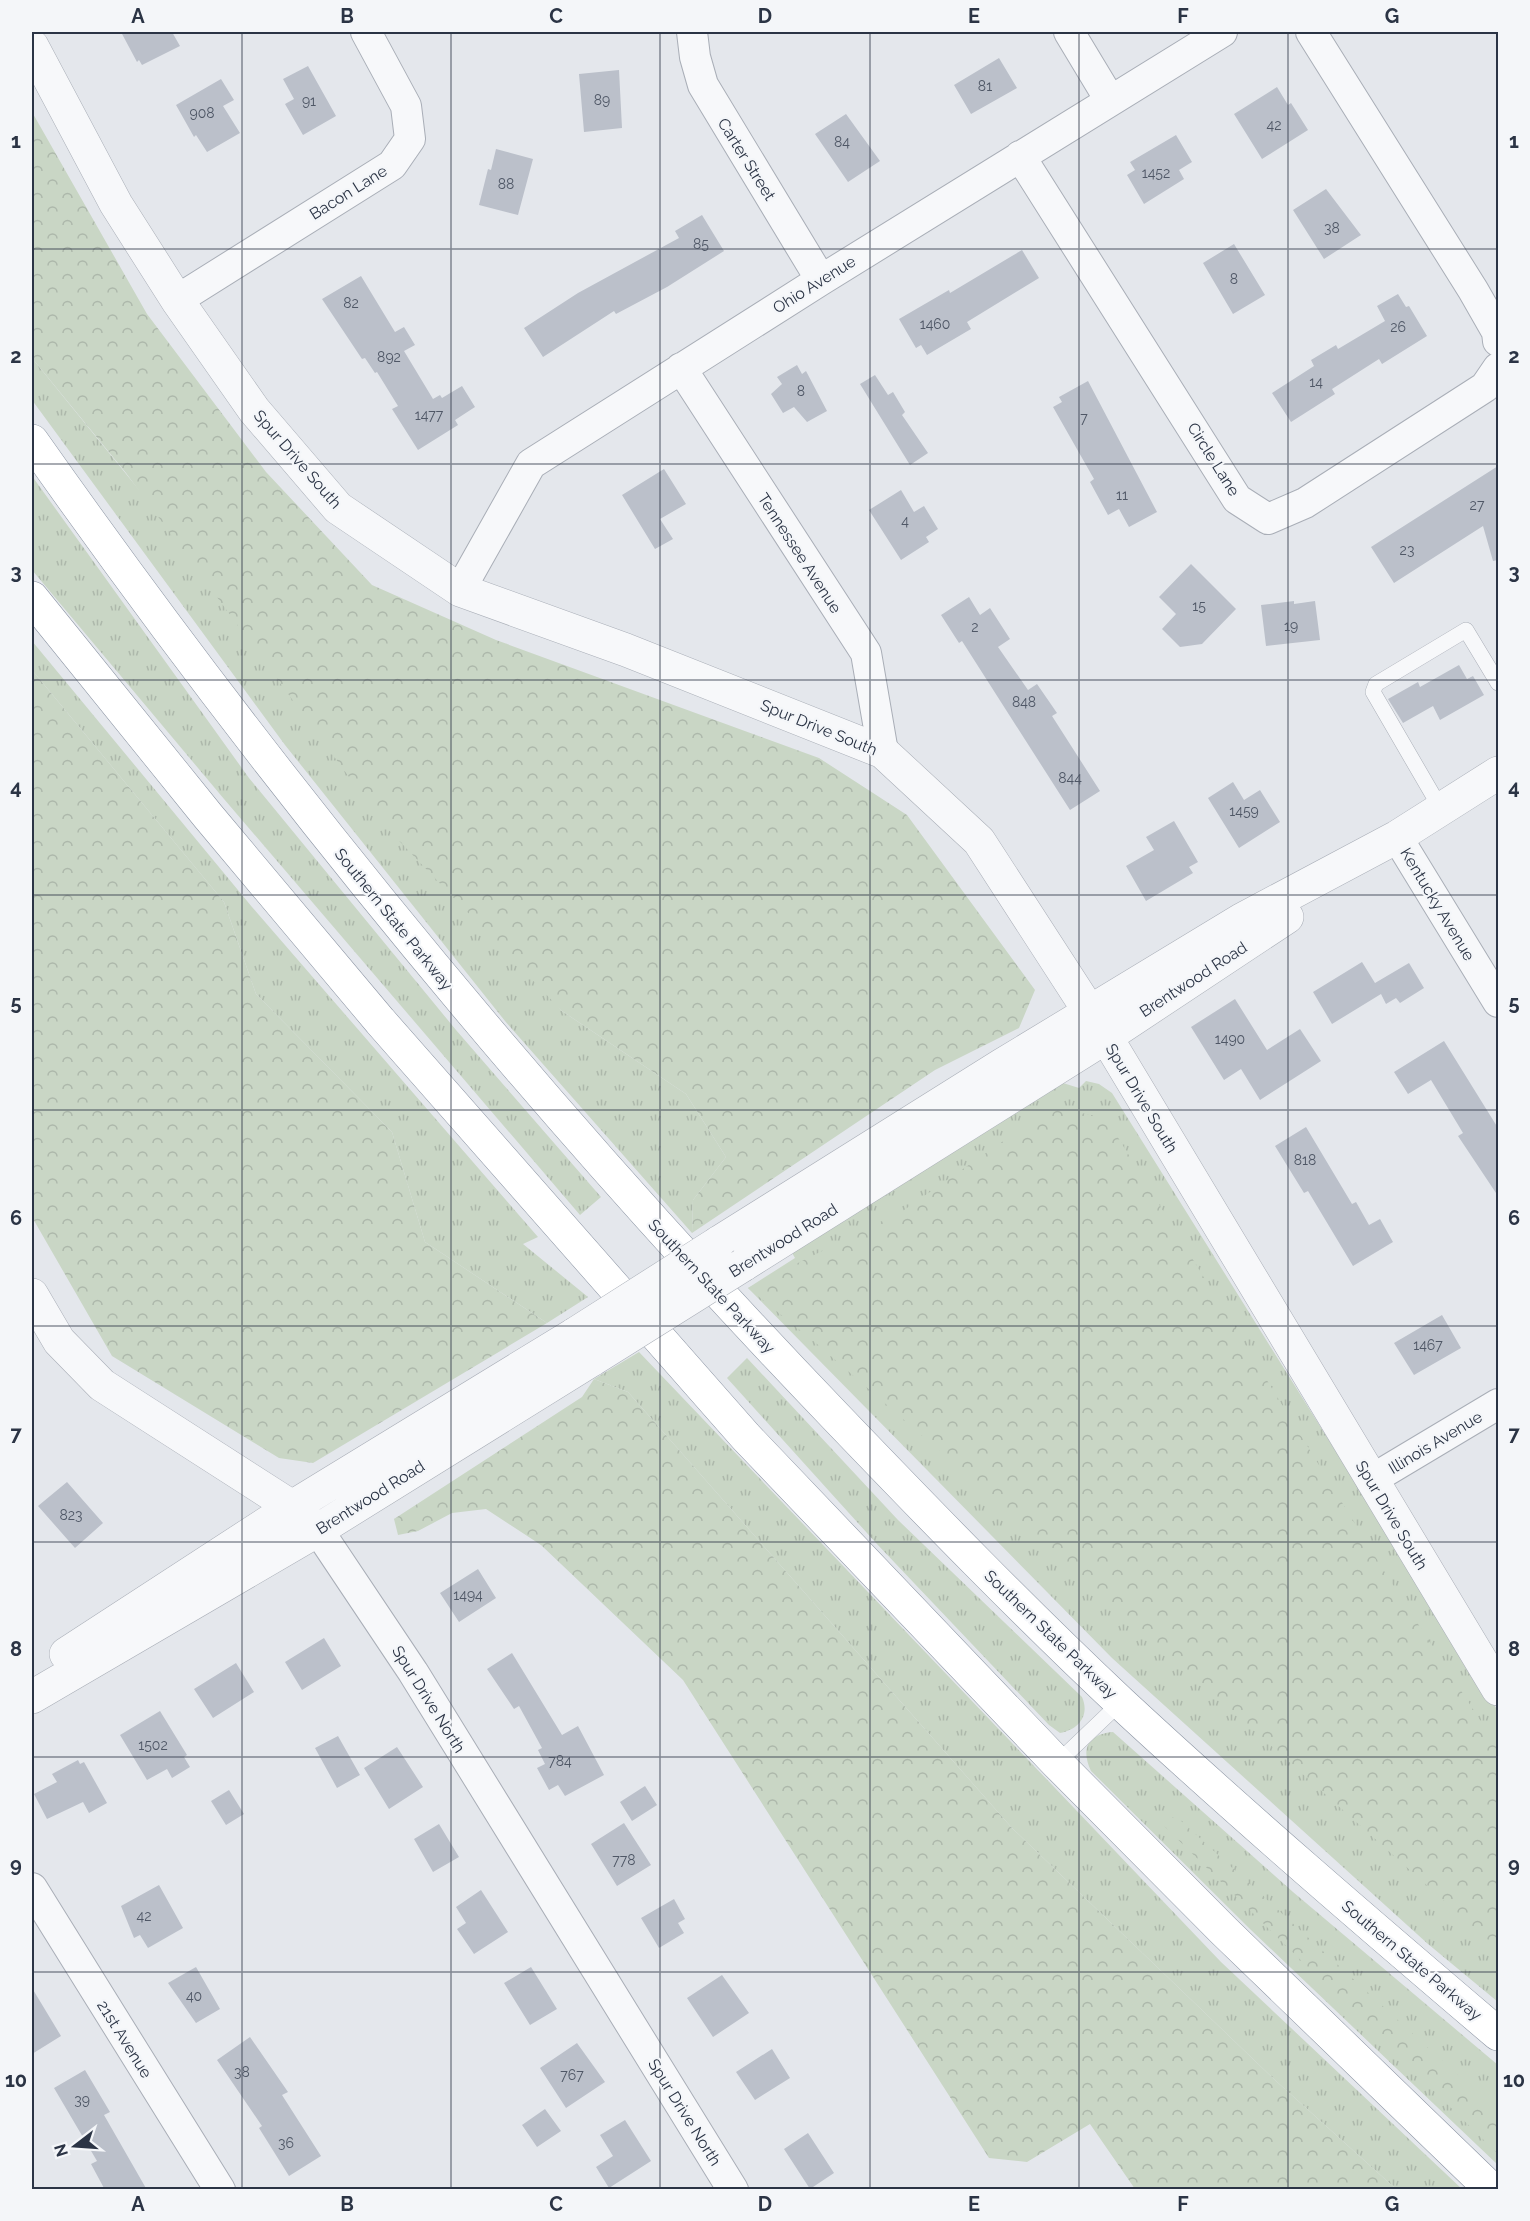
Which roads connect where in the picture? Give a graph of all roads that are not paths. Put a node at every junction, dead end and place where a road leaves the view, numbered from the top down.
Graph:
1 (366, 32) edge
2 (692, 32) edge
3 (1069, 32) edge
4 (1222, 32) edge
5 (1311, 32) edge
6 (32, 46) edge
7 (1110, 100) junction
8 (1020, 156) junction
9 (821, 280) junction
10 (177, 300) junction
11 (1498, 341) edge
12 (681, 368) junction
13 (1498, 368) edge
14 (32, 441) edge
15 (460, 590) junction
16 (32, 598) edge
17 (1498, 683) edge
18 (883, 752) junction
19 (1498, 773) edge
20 (1441, 809) junction
21 (1397, 837) junction
22 (1498, 1002) edge
23 (1098, 1025) junction
24 (32, 1295) edge
25 (584, 1347) junction
26 (1498, 1404) edge
27 (1371, 1480) junction
28 (292, 1507) junction
29 (318, 1530) junction
30 (32, 1676) edge
31 (1498, 1689) edge
32 (32, 1697) edge
33 (1121, 1702) junction
34 (1057, 1763) junction
35 (32, 1888) edge
36 (1498, 2034) edge
37 (219, 2190) edge
38 (733, 2190) edge
39 (1492, 2190) edge

1 - 10 street, Bacon Lane
2 - 9 street, Carter Street
3 - 7 street
4 - 7 street, Ohio Avenue
5 - 11 street
6 - 10 street, Spur Drive South
7 - 8 street, Ohio Avenue
8 - 9 street, Ohio Avenue
8 - 13 street, Circle Lane
9 - 12 street, Ohio Avenue
10 - 15 street, Spur Drive South
12 - 15 street, Ohio Avenue
12 - 18 street, Tennessee Avenue
14 - 33 highway, Southern State Parkway
15 - 18 street, Spur Drive South
16 - 34 highway
17 - 20 lane
18 - 23 street, Spur Drive South
19 - 20 street, Brentwood Road
20 - 21 street, Brentwood Road
21 - 22 street, Kentucky Avenue
21 - 23 street, Brentwood Road
23 - 25 street, Brentwood Road, bridge
23 - 25 street, Brentwood Road, bridge
23 - 27 street, Spur Drive South
24 - 28 street, Spur Drive North
25 - 28 street, Brentwood Road
25 - 29 street, Brentwood Road
26 - 27 street, Illinois Avenue
27 - 31 street, Spur Drive South
28 - 29 street, Spur Drive North
28 - 30 street, Brentwood Road
29 - 32 street, Brentwood Road
29 - 38 street, Spur Drive North
33 - 34 lane
33 - 36 highway, Southern State Parkway
34 - 39 highway
35 - 37 street, 21st Avenue

